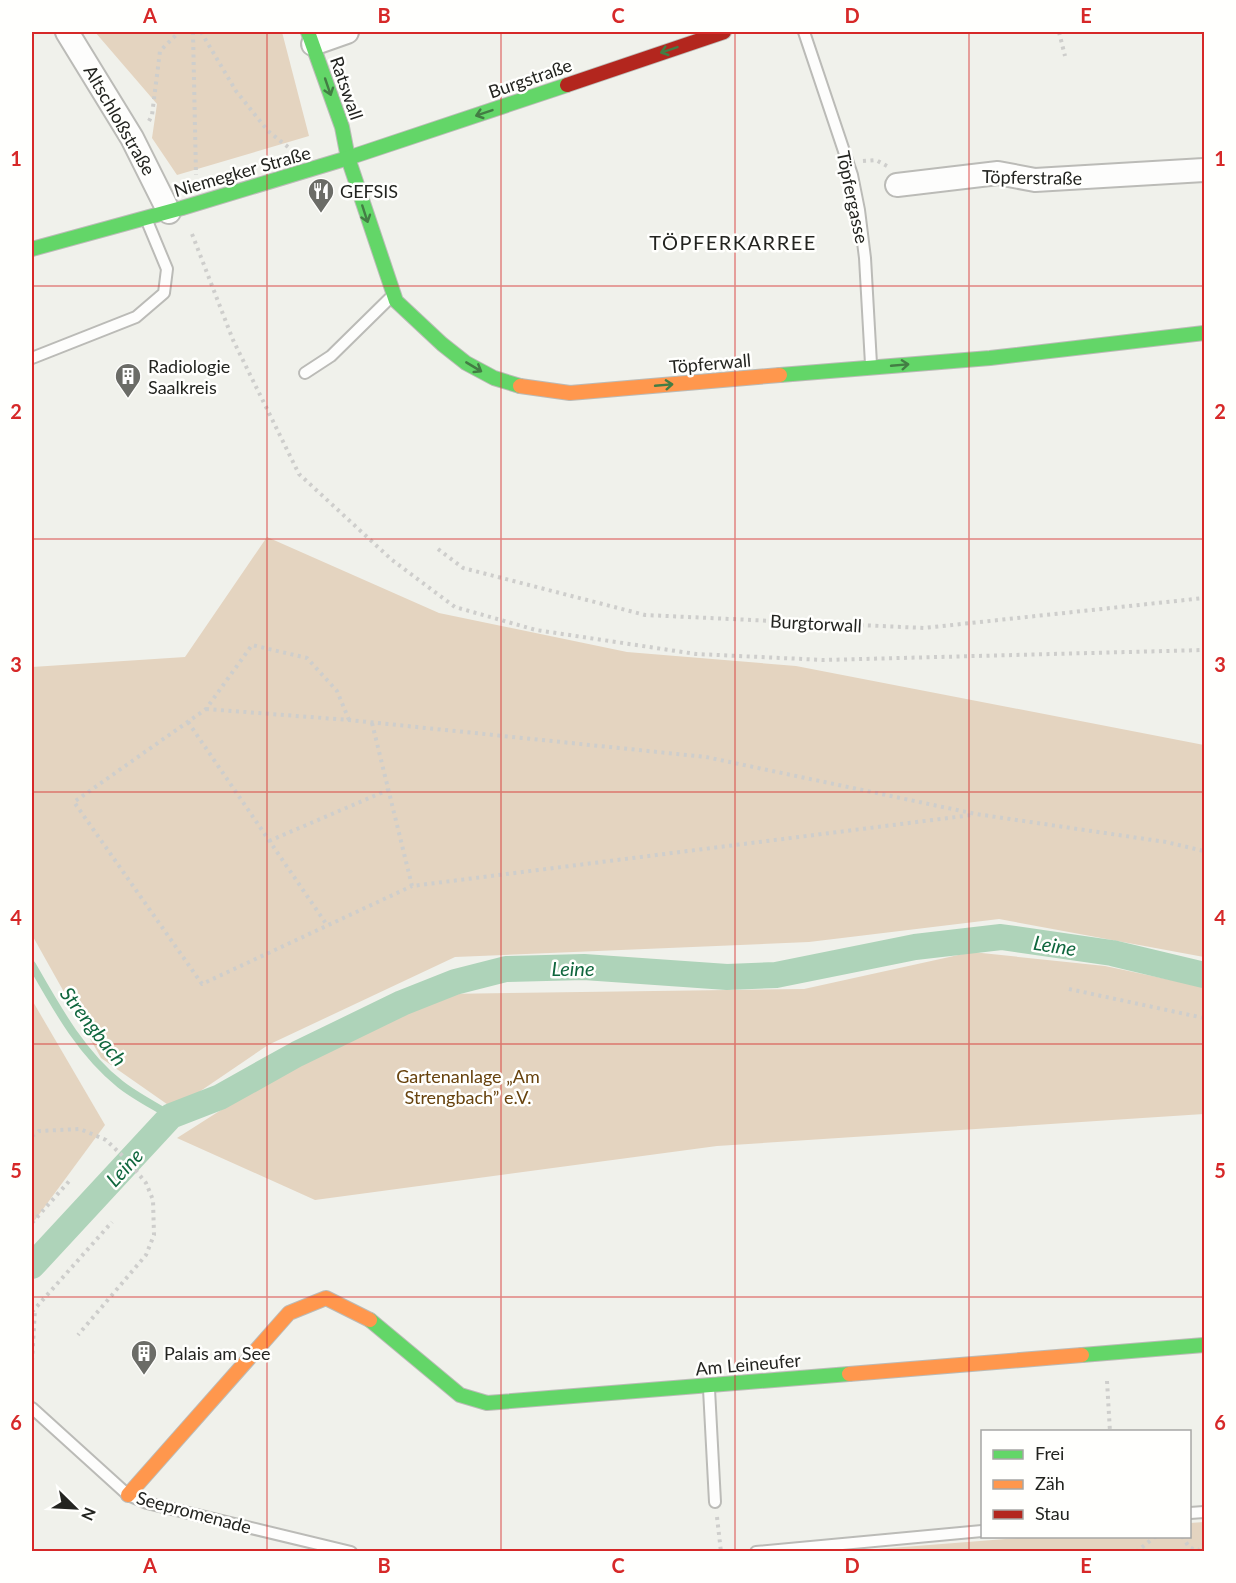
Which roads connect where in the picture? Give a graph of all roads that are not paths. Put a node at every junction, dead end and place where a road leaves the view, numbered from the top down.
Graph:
1 (67, 32) edge
2 (347, 32) edge
3 (724, 32) edge
4 (804, 32) edge
5 (310, 38) edge
6 (348, 158) junction
7 (1204, 170) edge
8 (897, 185) road end
9 (175, 210) junction
10 (146, 218) junction
11 (32, 249) edge
12 (393, 295) junction
13 (1204, 333) edge
14 (32, 358) edge
15 (872, 368) junction
16 (305, 373) dead end
17 (1204, 1345) edge
18 (709, 1386) junction
19 (32, 1408) edge
20 (128, 1495) junction
21 (715, 1502) road end
22 (981, 1531) edge
23 (351, 1551) edge
24 (756, 1551) edge

1 - 9 street, Altschloßstraße
2 - 5 street
3 -> 6 street, Burgstraße
4 - 15 lane, Töpfergasse
5 -> 6 street, Ratswall
6 - 9 street, Niemegker Straße
6 -> 12 street, Töpferwall
7 - 8 street, Töpferstraße
9 - 10 street, Niemegker Straße
10 - 11 street, Niemegker Straße
10 - 14 lane
12 -> 15 street, Töpferwall
12 - 16 lane
15 -> 13 street, Töpferwall
17 - 18 street, Am Leineufer
18 - 20 street, Am Leineufer
18 - 21 lane
19 - 20 lane, Seepromenade
20 - 23 lane, Seepromenade
22 - 24 lane

